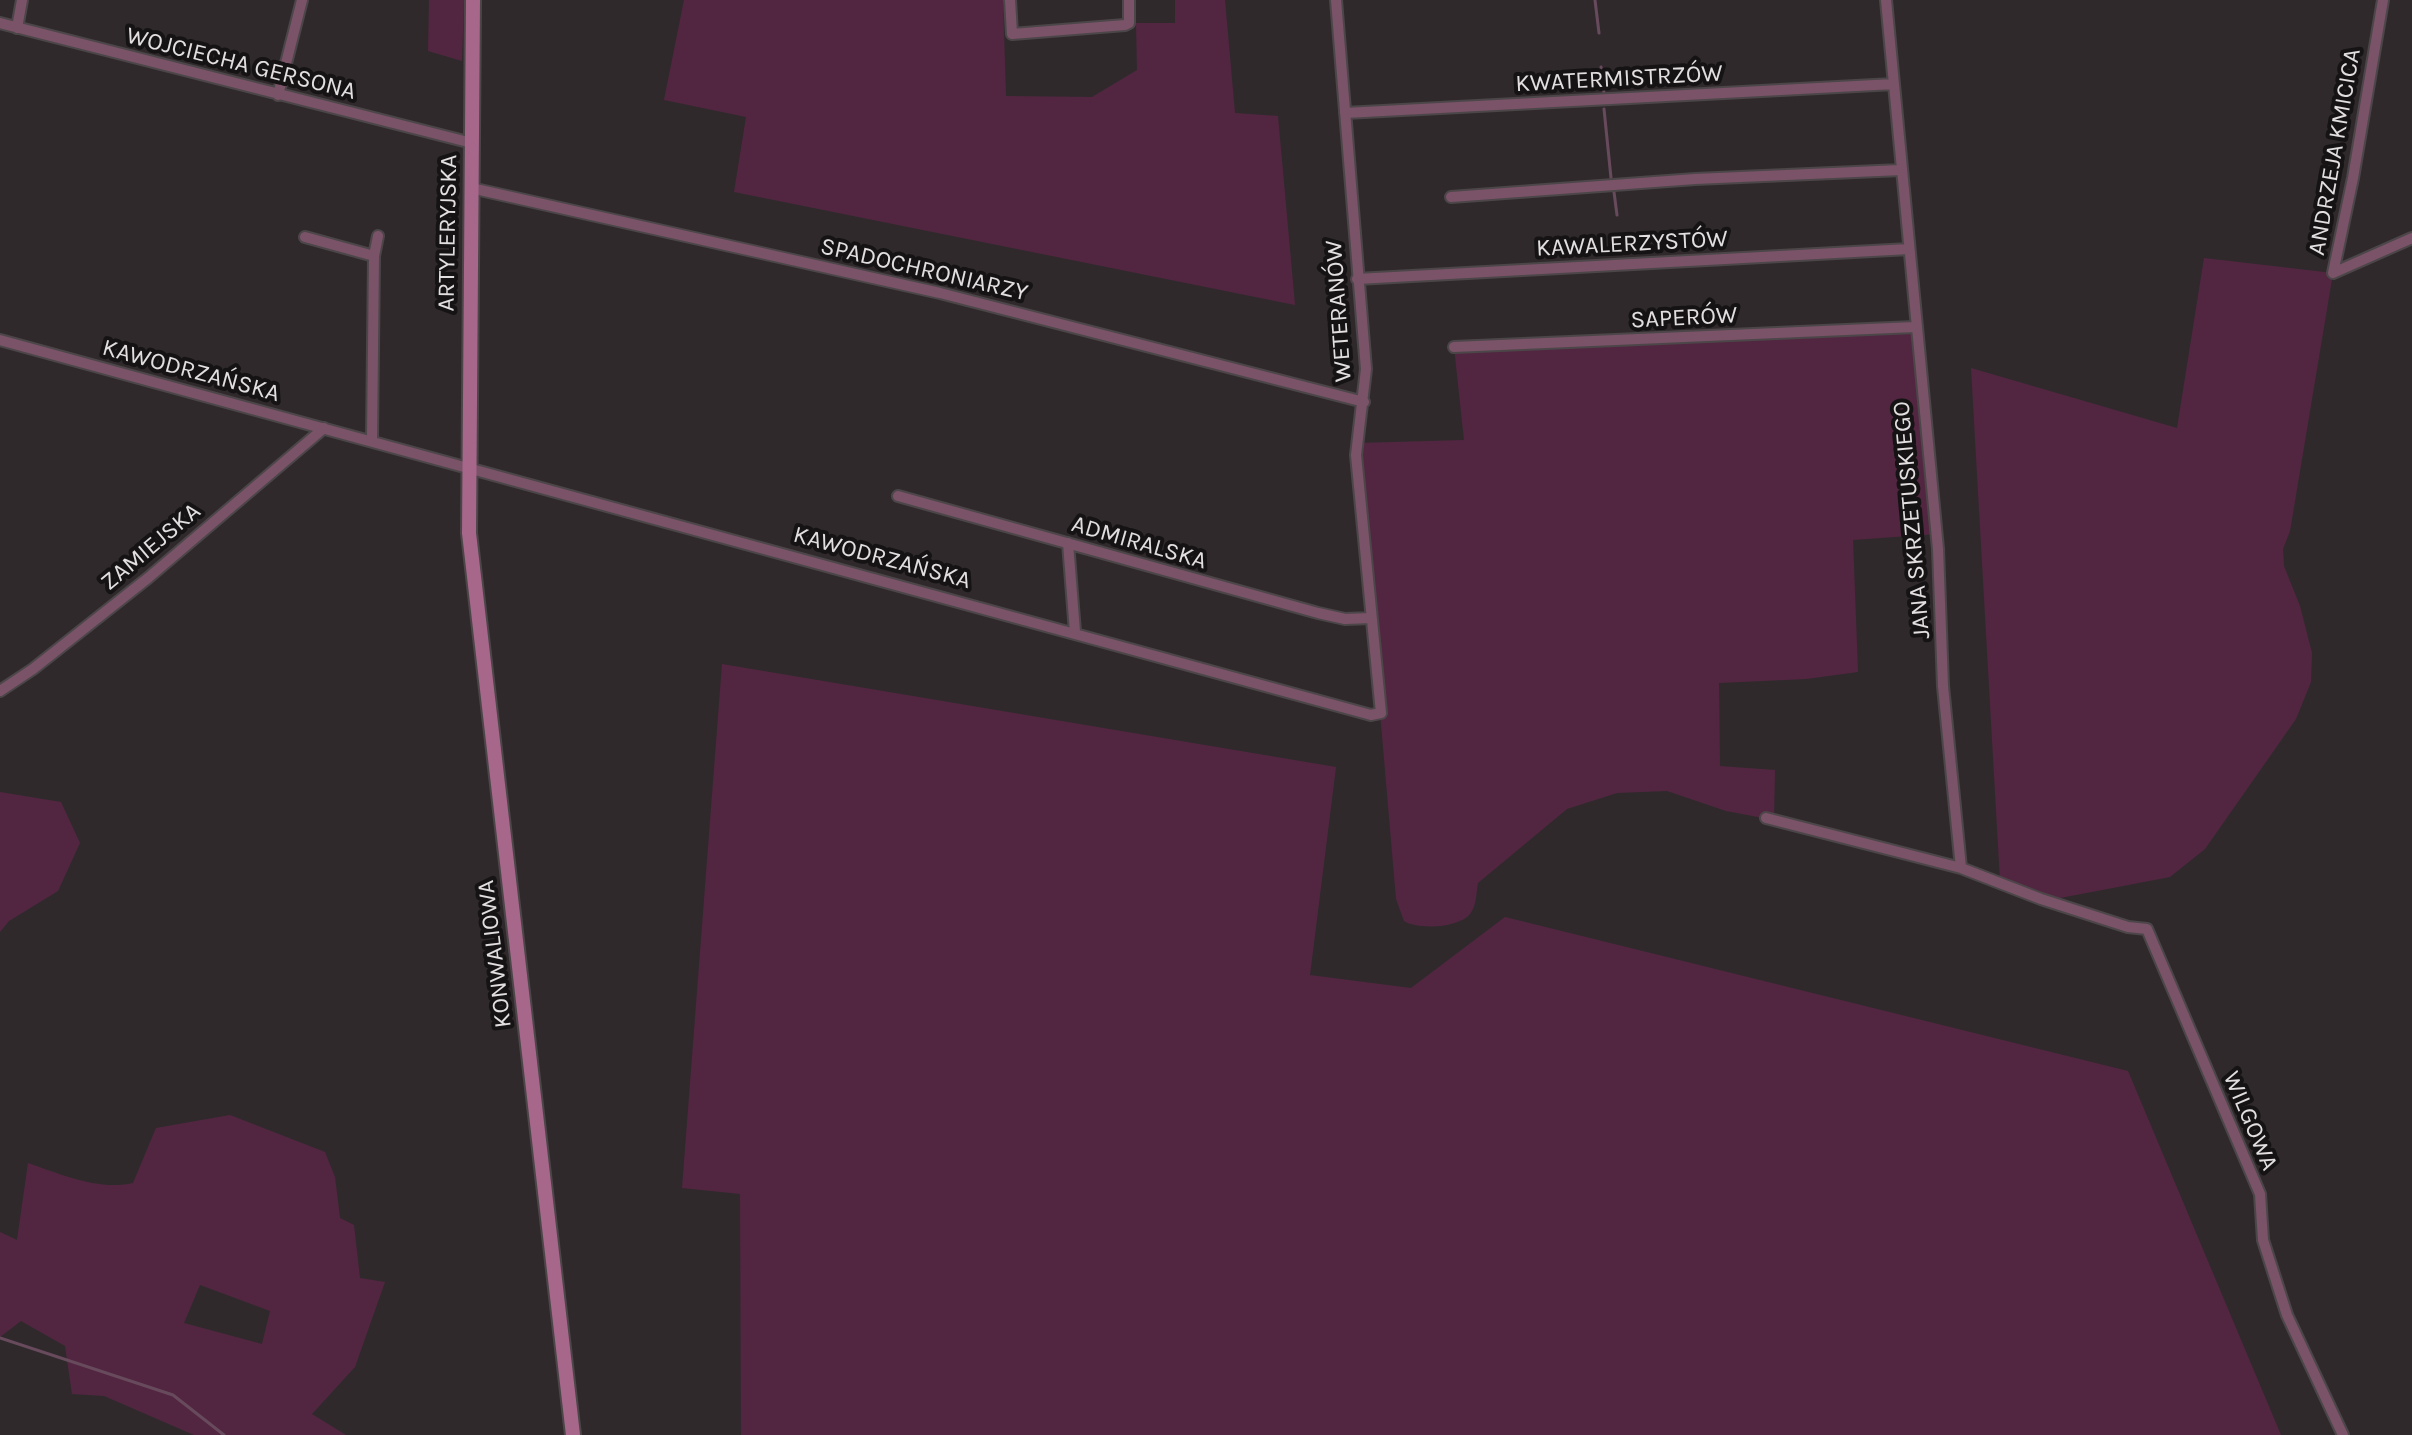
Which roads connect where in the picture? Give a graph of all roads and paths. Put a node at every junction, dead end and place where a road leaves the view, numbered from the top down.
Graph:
1 (22, 0) edge
2 (302, 0) edge
3 (473, 0) edge
4 (1010, 0) edge
5 (1129, 0) edge
6 (1336, 0) edge
7 (1886, 0) edge
8 (2383, 0) edge
9 (0, 23) edge
10 (17, 28) junction
11 (1894, 84) junction
12 (278, 95) junction
13 (1345, 113) junction
14 (472, 143) junction
15 (1901, 170) junction
16 (471, 188) junction
17 (1451, 197) dead end
18 (378, 236) dead end
19 (305, 237) dead end
20 (2412, 238) edge
21 (1909, 249) junction
22 (374, 256) junction
23 (1357, 279) junction
24 (1915, 327) junction
25 (0, 340) edge
26 (1454, 347) dead end
27 (1364, 402) junction
28 (324, 428) junction
29 (372, 440) junction
30 (467, 467) junction
31 (898, 496) dead end
32 (1068, 543) junction
33 (1371, 618) junction
34 (1075, 632) junction
35 (0, 691) edge
36 (1381, 713) joint
37 (1766, 818) dead end
38 (1961, 868) junction
39 (573, 1435) edge
40 (2343, 1435) edge

1 - 10 street
2 - 12 street
3 - 14 street, ARTYLERYJSKA
4 - 5 street
6 - 13 street, WETERANÓW
7 - 11 street, JANA SKRZETUSKIEGO
8 - 20 street, ANDRZEJA KMICICA
9 - 10 street, WOJCIECHA GERSONA
10 - 12 street, WOJCIECHA GERSONA
11 - 13 street, KWATERMISTRZÓW
11 - 15 street, JANA SKRZETUSKIEGO
12 - 14 street, WOJCIECHA GERSONA
13 - 23 street, WETERANÓW
14 - 16 street, ARTYLERYJSKA
15 - 17 street
15 - 21 street, JANA SKRZETUSKIEGO
16 - 27 street, SPADOCHRONIARZY
16 - 30 street, ARTYLERYJSKA
18 - 22 street
19 - 22 street
21 - 23 street, KAWALERZYSTÓW
21 - 24 street, JANA SKRZETUSKIEGO
22 - 29 street
23 - 27 street, WETERANÓW
24 - 26 street, SAPERÓW
24 - 38 street, JANA SKRZETUSKIEGO
25 - 28 street, KAWODRZAŃSKA
27 - 33 street, WETERANÓW
28 - 29 street, KAWODRZAŃSKA
28 - 35 street, ZAMIEJSKA
29 - 30 street, KAWODRZAŃSKA
30 - 34 street, KAWODRZAŃSKA
30 - 39 street, KONWALIOWA
31 - 32 street, ADMIRALSKA
32 - 33 street, ADMIRALSKA
32 - 34 street
33 - 36 street, WETERANÓW
34 - 36 street, KAWODRZAŃSKA
37 - 38 street
38 - 40 street, WILGOWA

